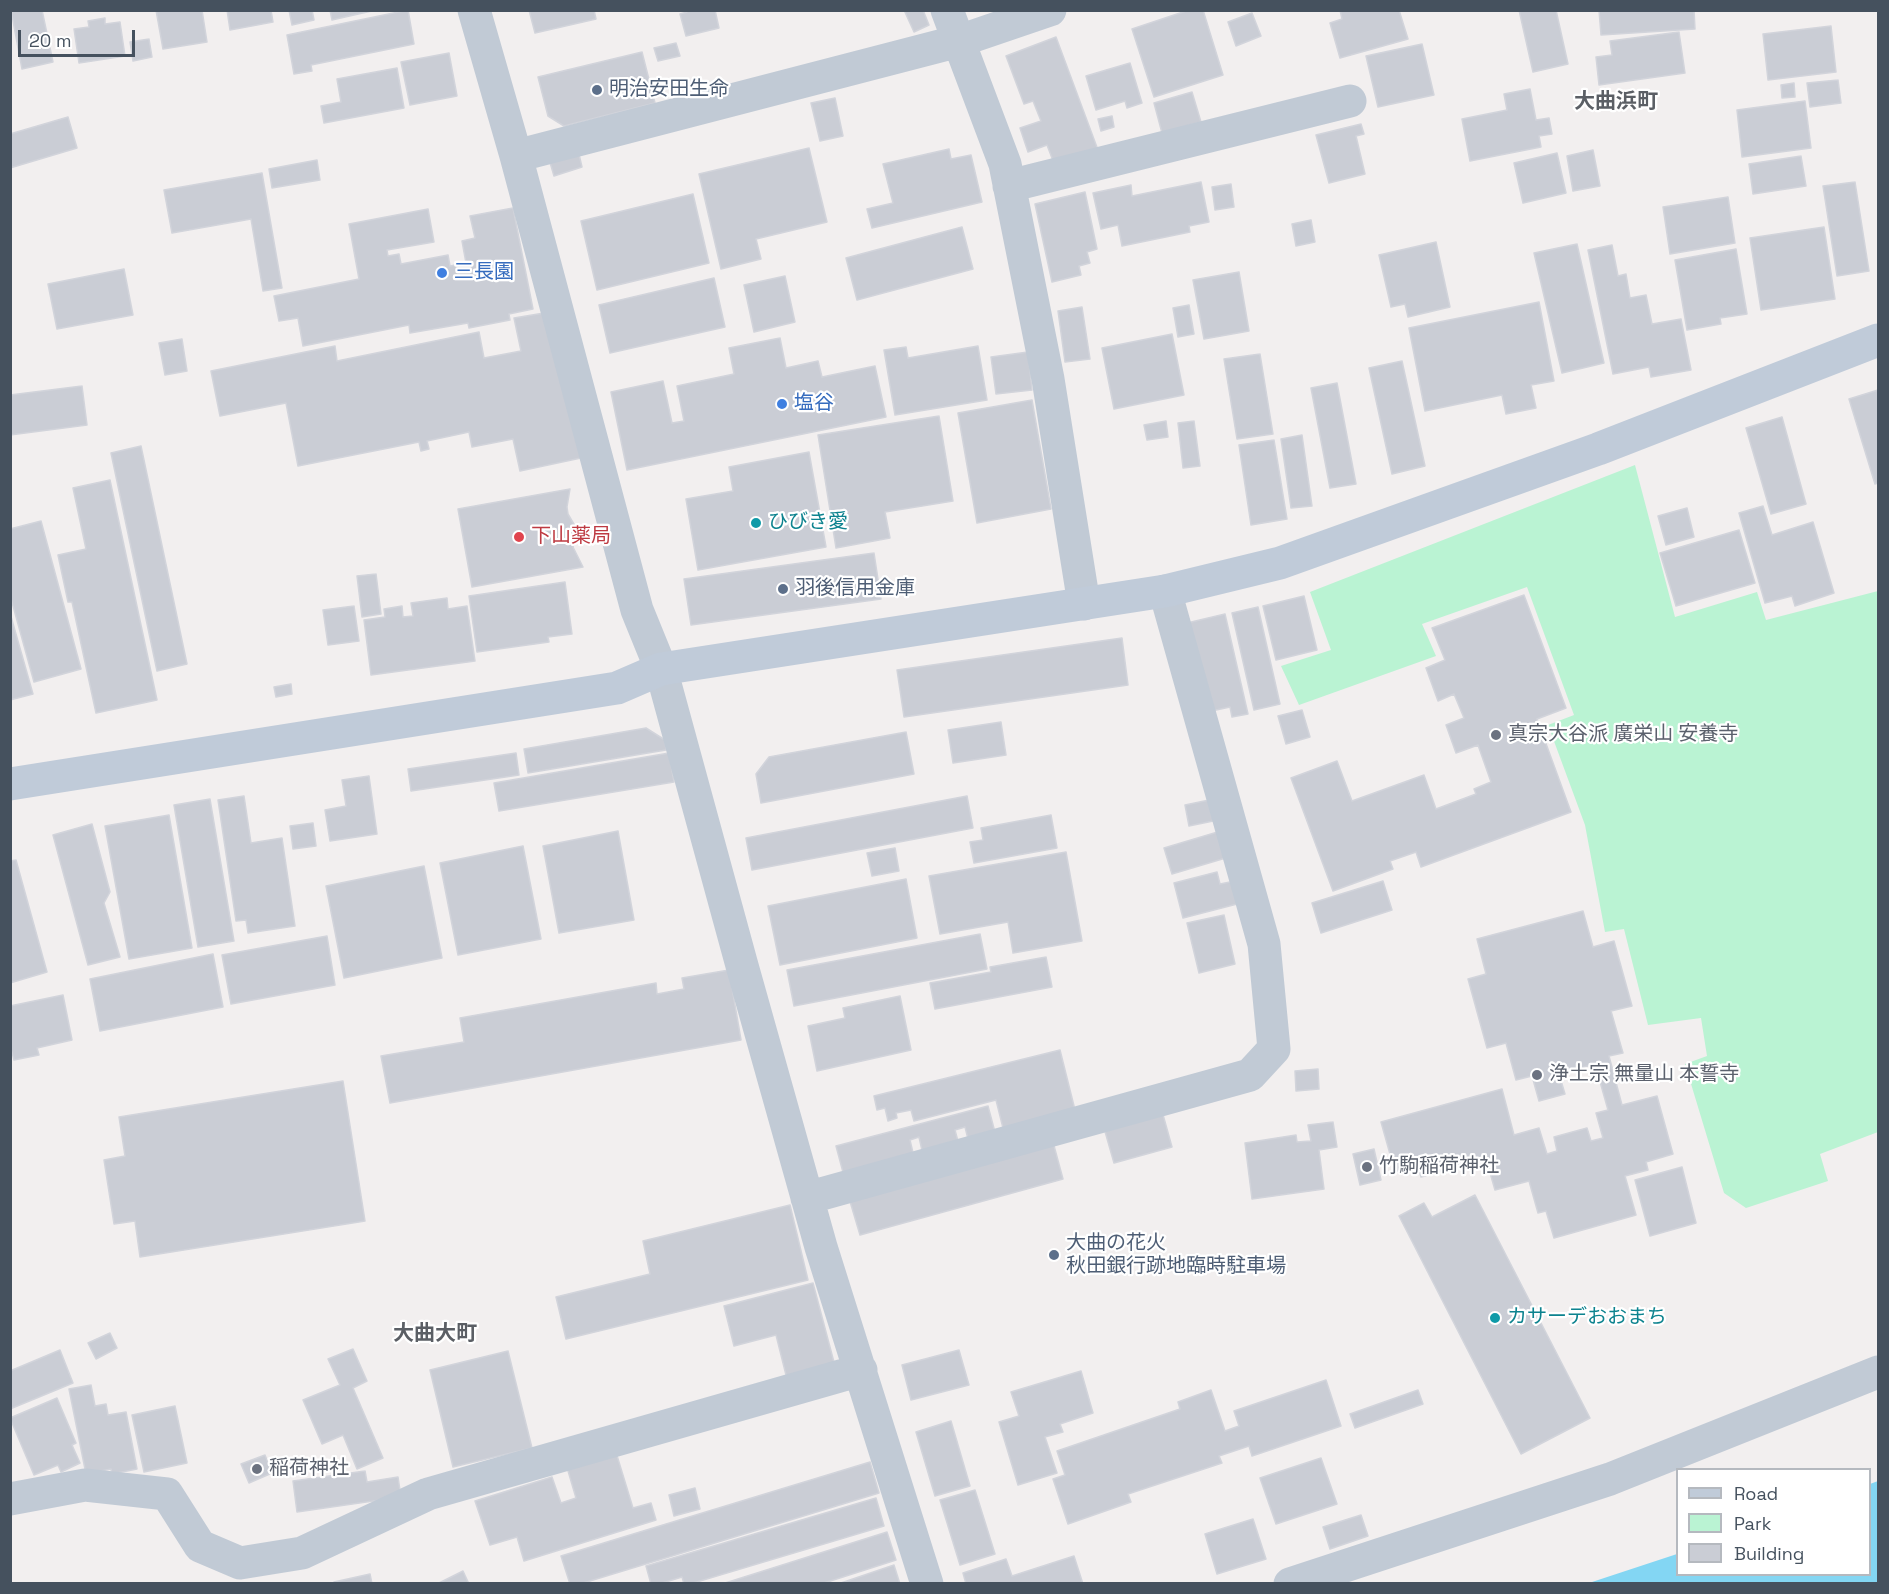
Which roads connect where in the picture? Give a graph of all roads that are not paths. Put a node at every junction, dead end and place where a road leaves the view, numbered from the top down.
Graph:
1 (474, 10) edge
2 (946, 10) edge
3 (1050, 10) edge
4 (959, 41) junction
5 (1350, 101) dead end
6 (516, 156) junction
7 (1009, 186) junction
8 (1878, 340) edge
9 (1165, 591) junction
10 (1084, 604) junction
11 (661, 669) junction
12 (10, 784) edge
13 (807, 1198) junction
14 (861, 1370) junction
15 (1878, 1372) edge
16 (10, 1499) edge
17 (927, 1584) edge
18 (1290, 1584) edge

1 - 6 street
2 - 4 street
3 - 4 street
4 - 6 street
4 - 7 street
5 - 7 street
6 - 11 street
7 - 10 street
8 - 9 street
9 - 10 street
9 - 13 street
10 - 11 street
11 - 12 street
11 - 13 street
13 - 14 street
14 - 16 street
14 - 17 street
15 - 18 street

